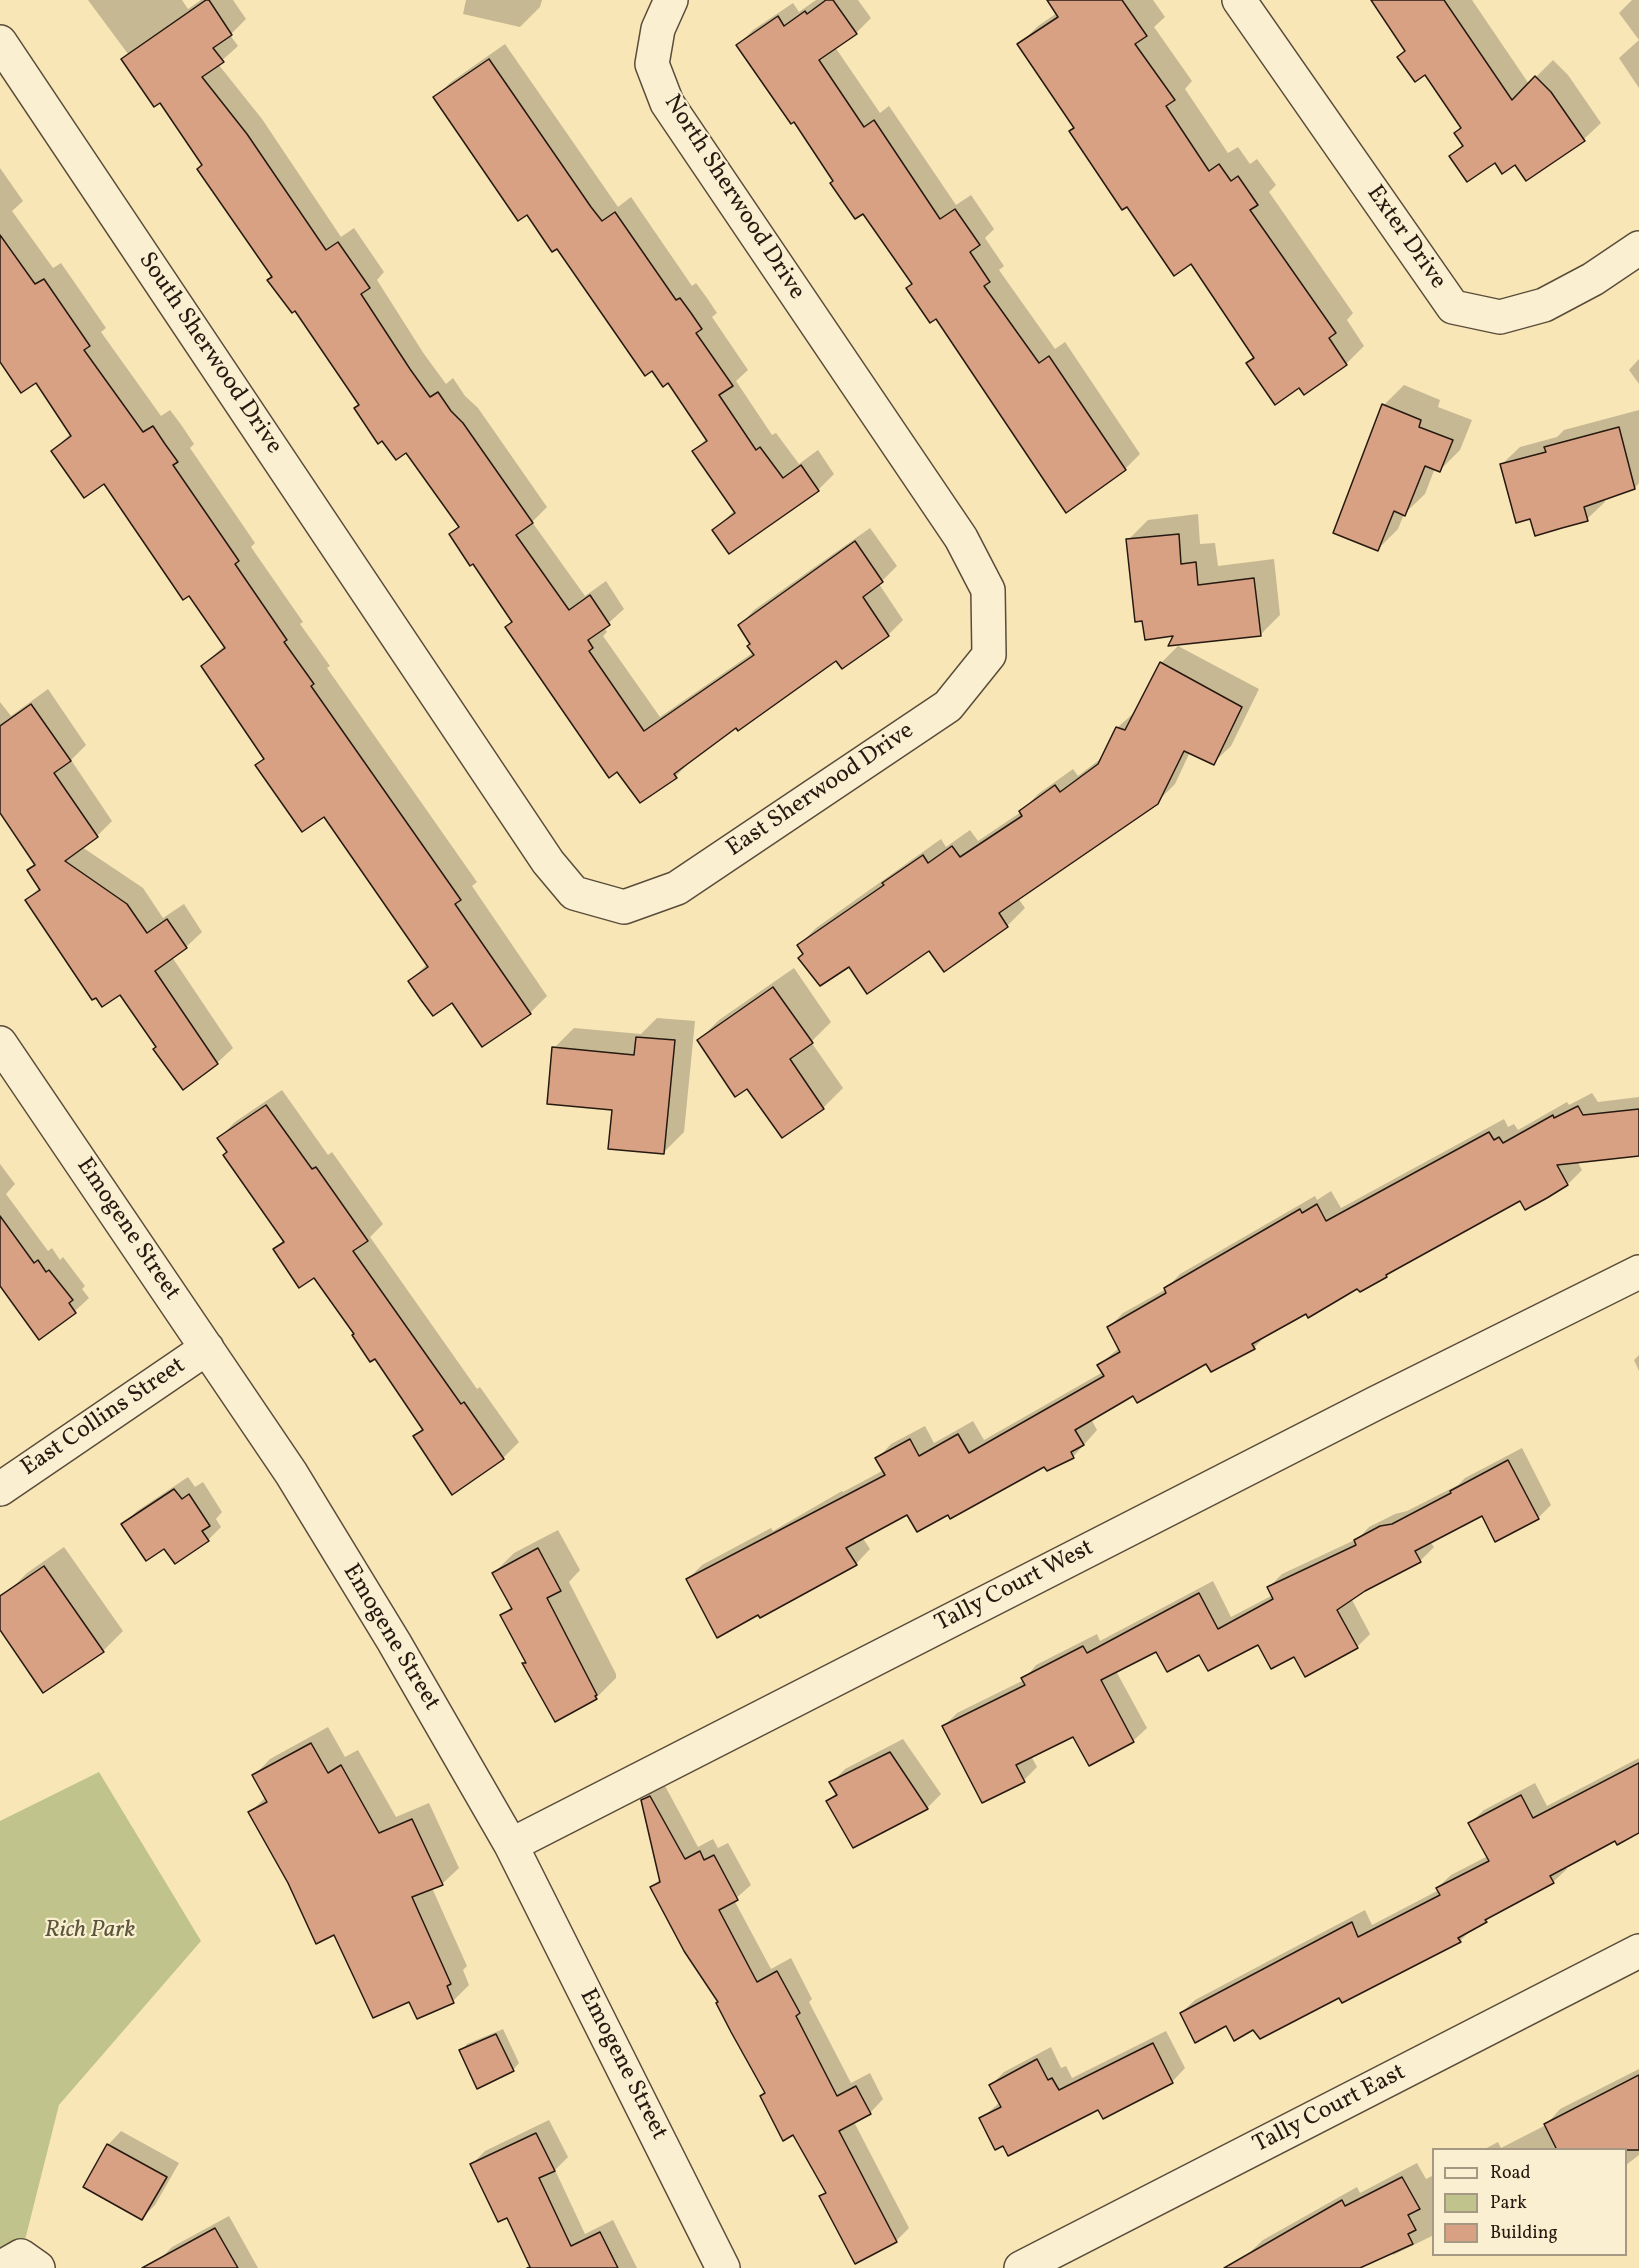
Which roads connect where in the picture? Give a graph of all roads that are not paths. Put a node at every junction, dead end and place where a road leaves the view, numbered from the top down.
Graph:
1 (671, 0) edge
2 (1239, 0) edge
3 (0, 42) edge
4 (1639, 248) edge
5 (839, 359) joint
6 (417, 666) joint
7 (0, 1043) edge
8 (1639, 1272) edge
9 (207, 1348) junction
10 (0, 1489) edge
11 (512, 1845) junction
12 (1639, 1951) edge
13 (0, 2268) edge
14 (38, 2268) edge
15 (723, 2268) edge
16 (1021, 2268) edge

1 - 5 street, North Sherwood Drive
2 - 4 street, Exter Drive
3 - 6 street, South Sherwood Drive
5 - 6 street, East Sherwood Drive
7 - 9 street, Emogene Street
8 - 11 street, Tally Court West
9 - 10 street, East Collins Street
9 - 11 street, Emogene Street
11 - 15 street, Emogene Street
12 - 16 street, Tally Court East
13 - 14 street

